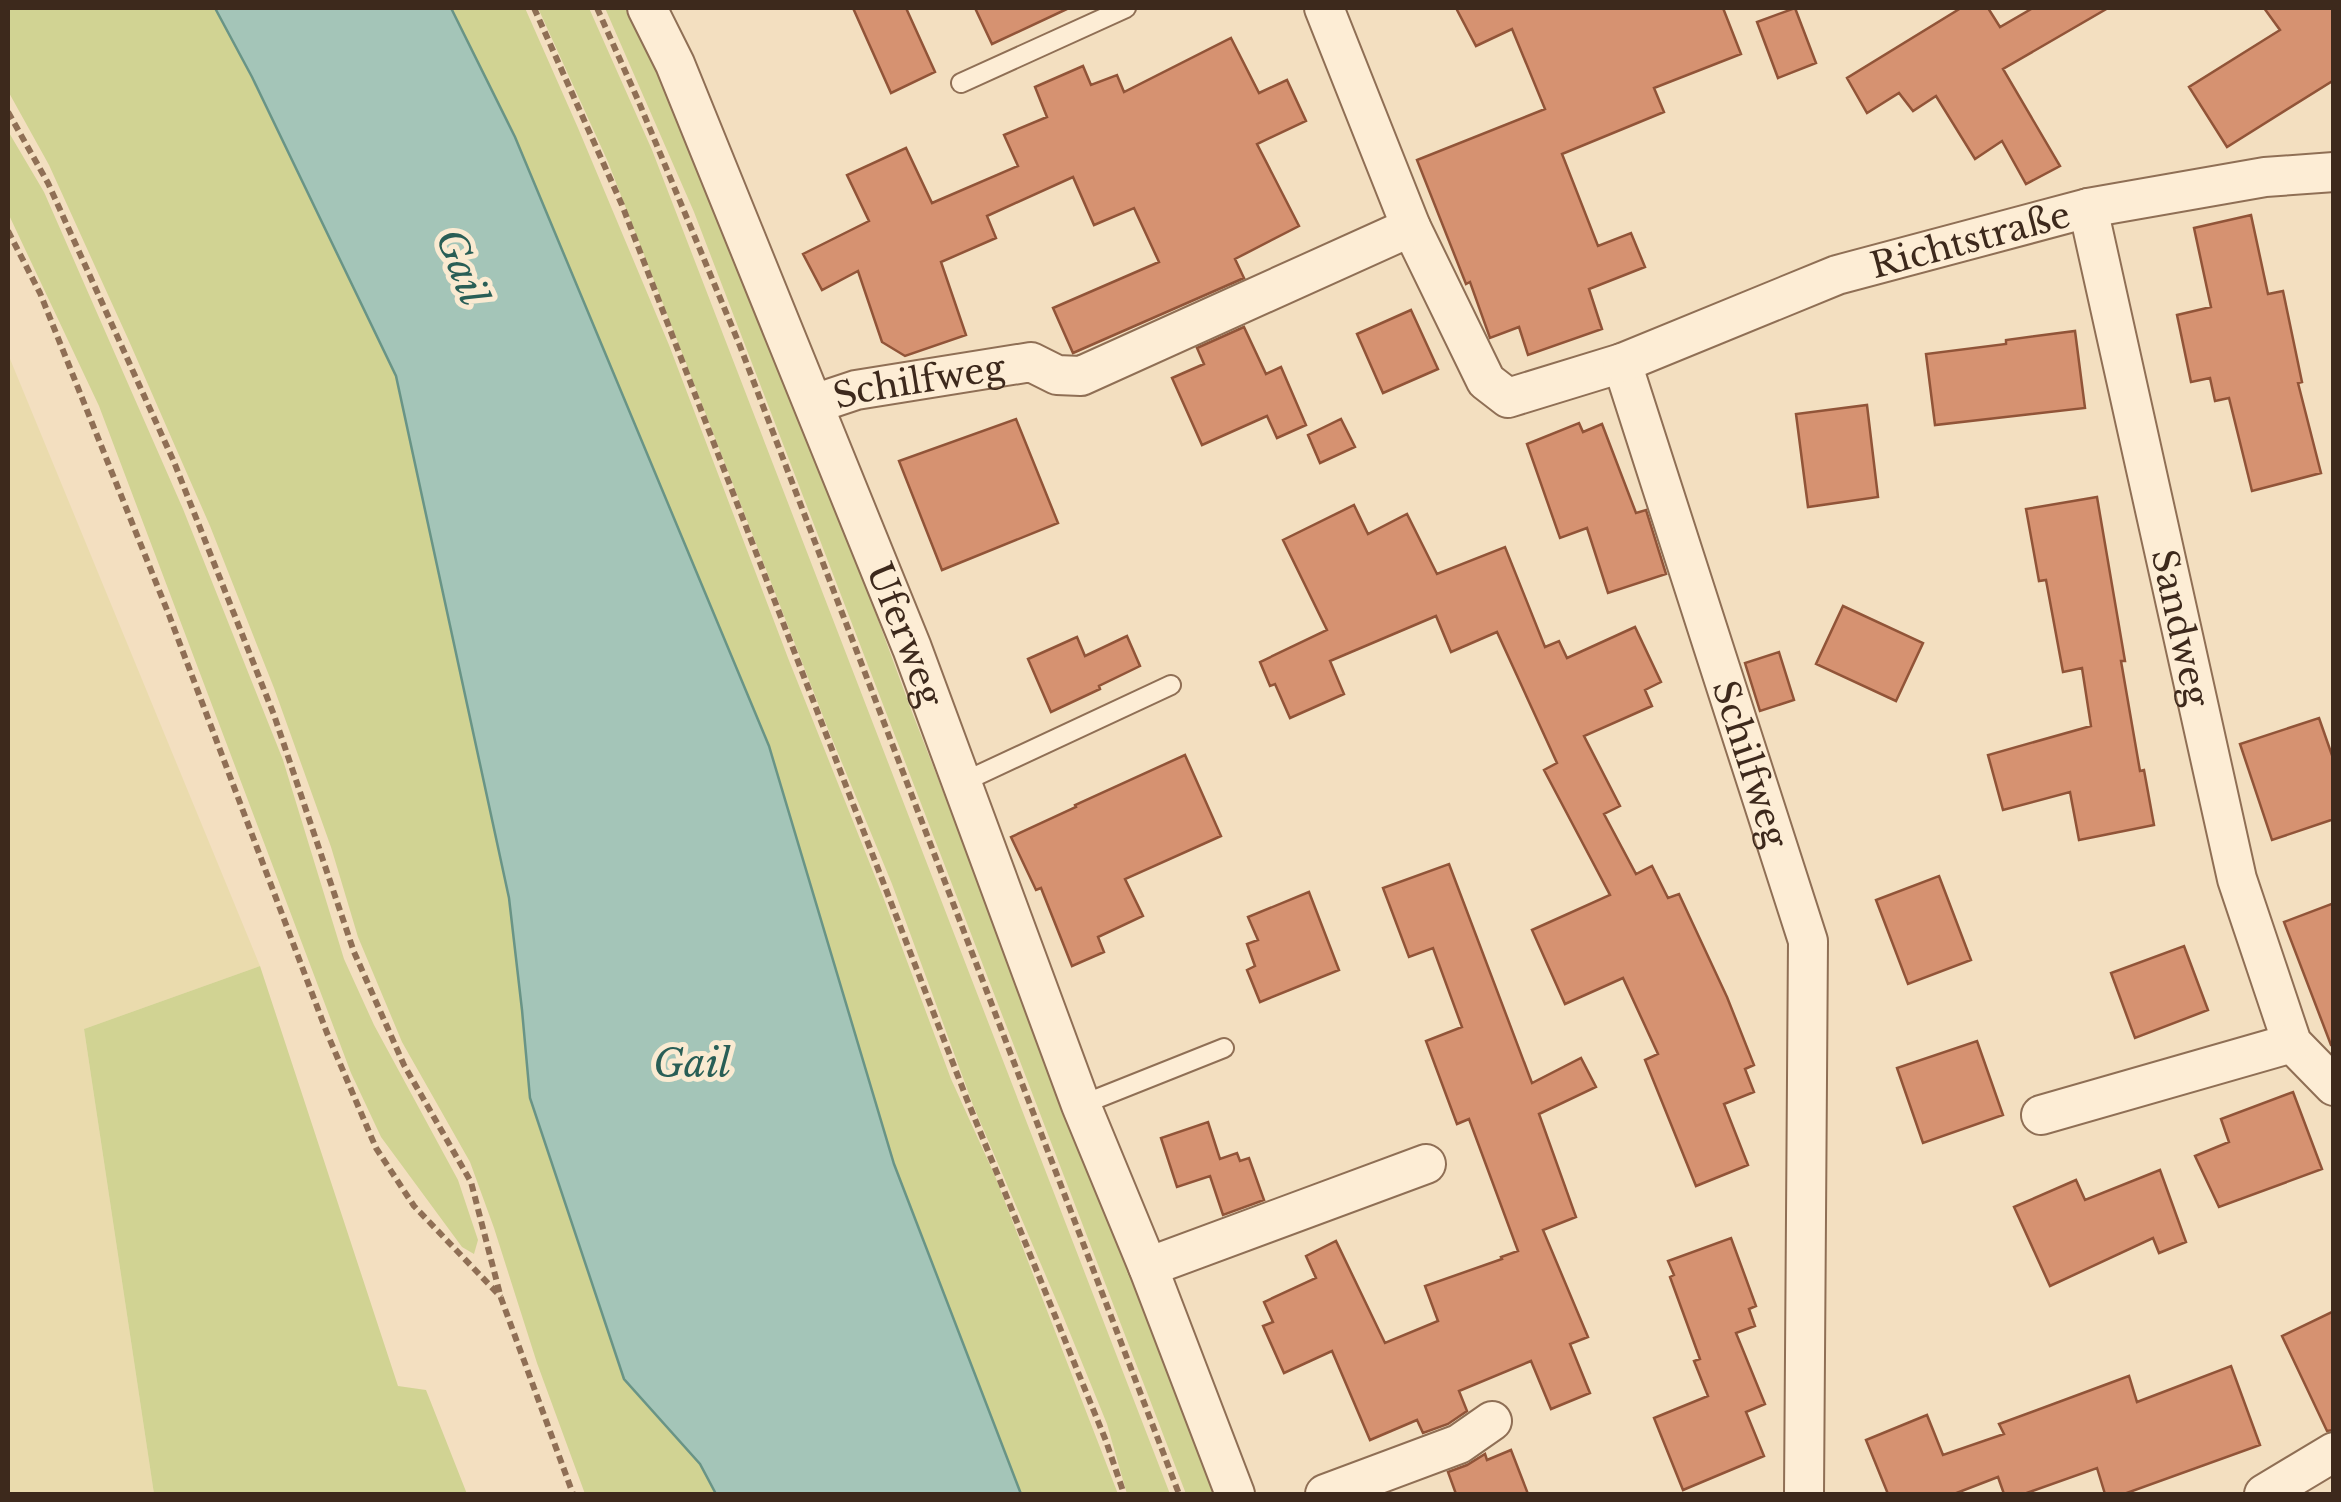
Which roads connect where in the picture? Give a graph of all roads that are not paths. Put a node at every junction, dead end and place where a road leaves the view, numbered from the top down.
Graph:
1 (648, 8) edge
2 (1126, 8) edge
3 (1324, 8) edge
4 (961, 84) dead end
5 (2334, 172) edge
6 (2088, 208) junction
7 (1411, 227) junction
8 (1622, 363) junction
9 (814, 404) junction
10 (1170, 686) dead end
11 (961, 783) junction
12 (2292, 1043) junction
13 (1224, 1048) dead end
14 (2329, 1075) edge
15 (1081, 1104) junction
16 (2041, 1115) dead end
17 (1426, 1164) dead end
18 (1148, 1267) junction
19 (1492, 1421) dead end
20 (2334, 1452) edge
21 (1235, 1494) edge
22 (1325, 1494) edge
23 (1804, 1494) edge
24 (2264, 1494) edge

1 - 9 street, Uferweg
2 - 4 lane
3 - 7 street
5 - 6 street, Richtstraße
6 - 8 street, Richtstraße
6 - 12 street, Sandweg
7 - 8 street
7 - 9 street, Schilfweg
8 - 23 street, Schilfweg
9 - 11 street, Uferweg
10 - 11 lane
11 - 15 street, Uferweg
12 - 14 street, Sandweg
12 - 16 street
13 - 15 lane
15 - 18 street, Uferweg
17 - 18 street
18 - 21 street, Uferweg
19 - 22 street
20 - 24 street

